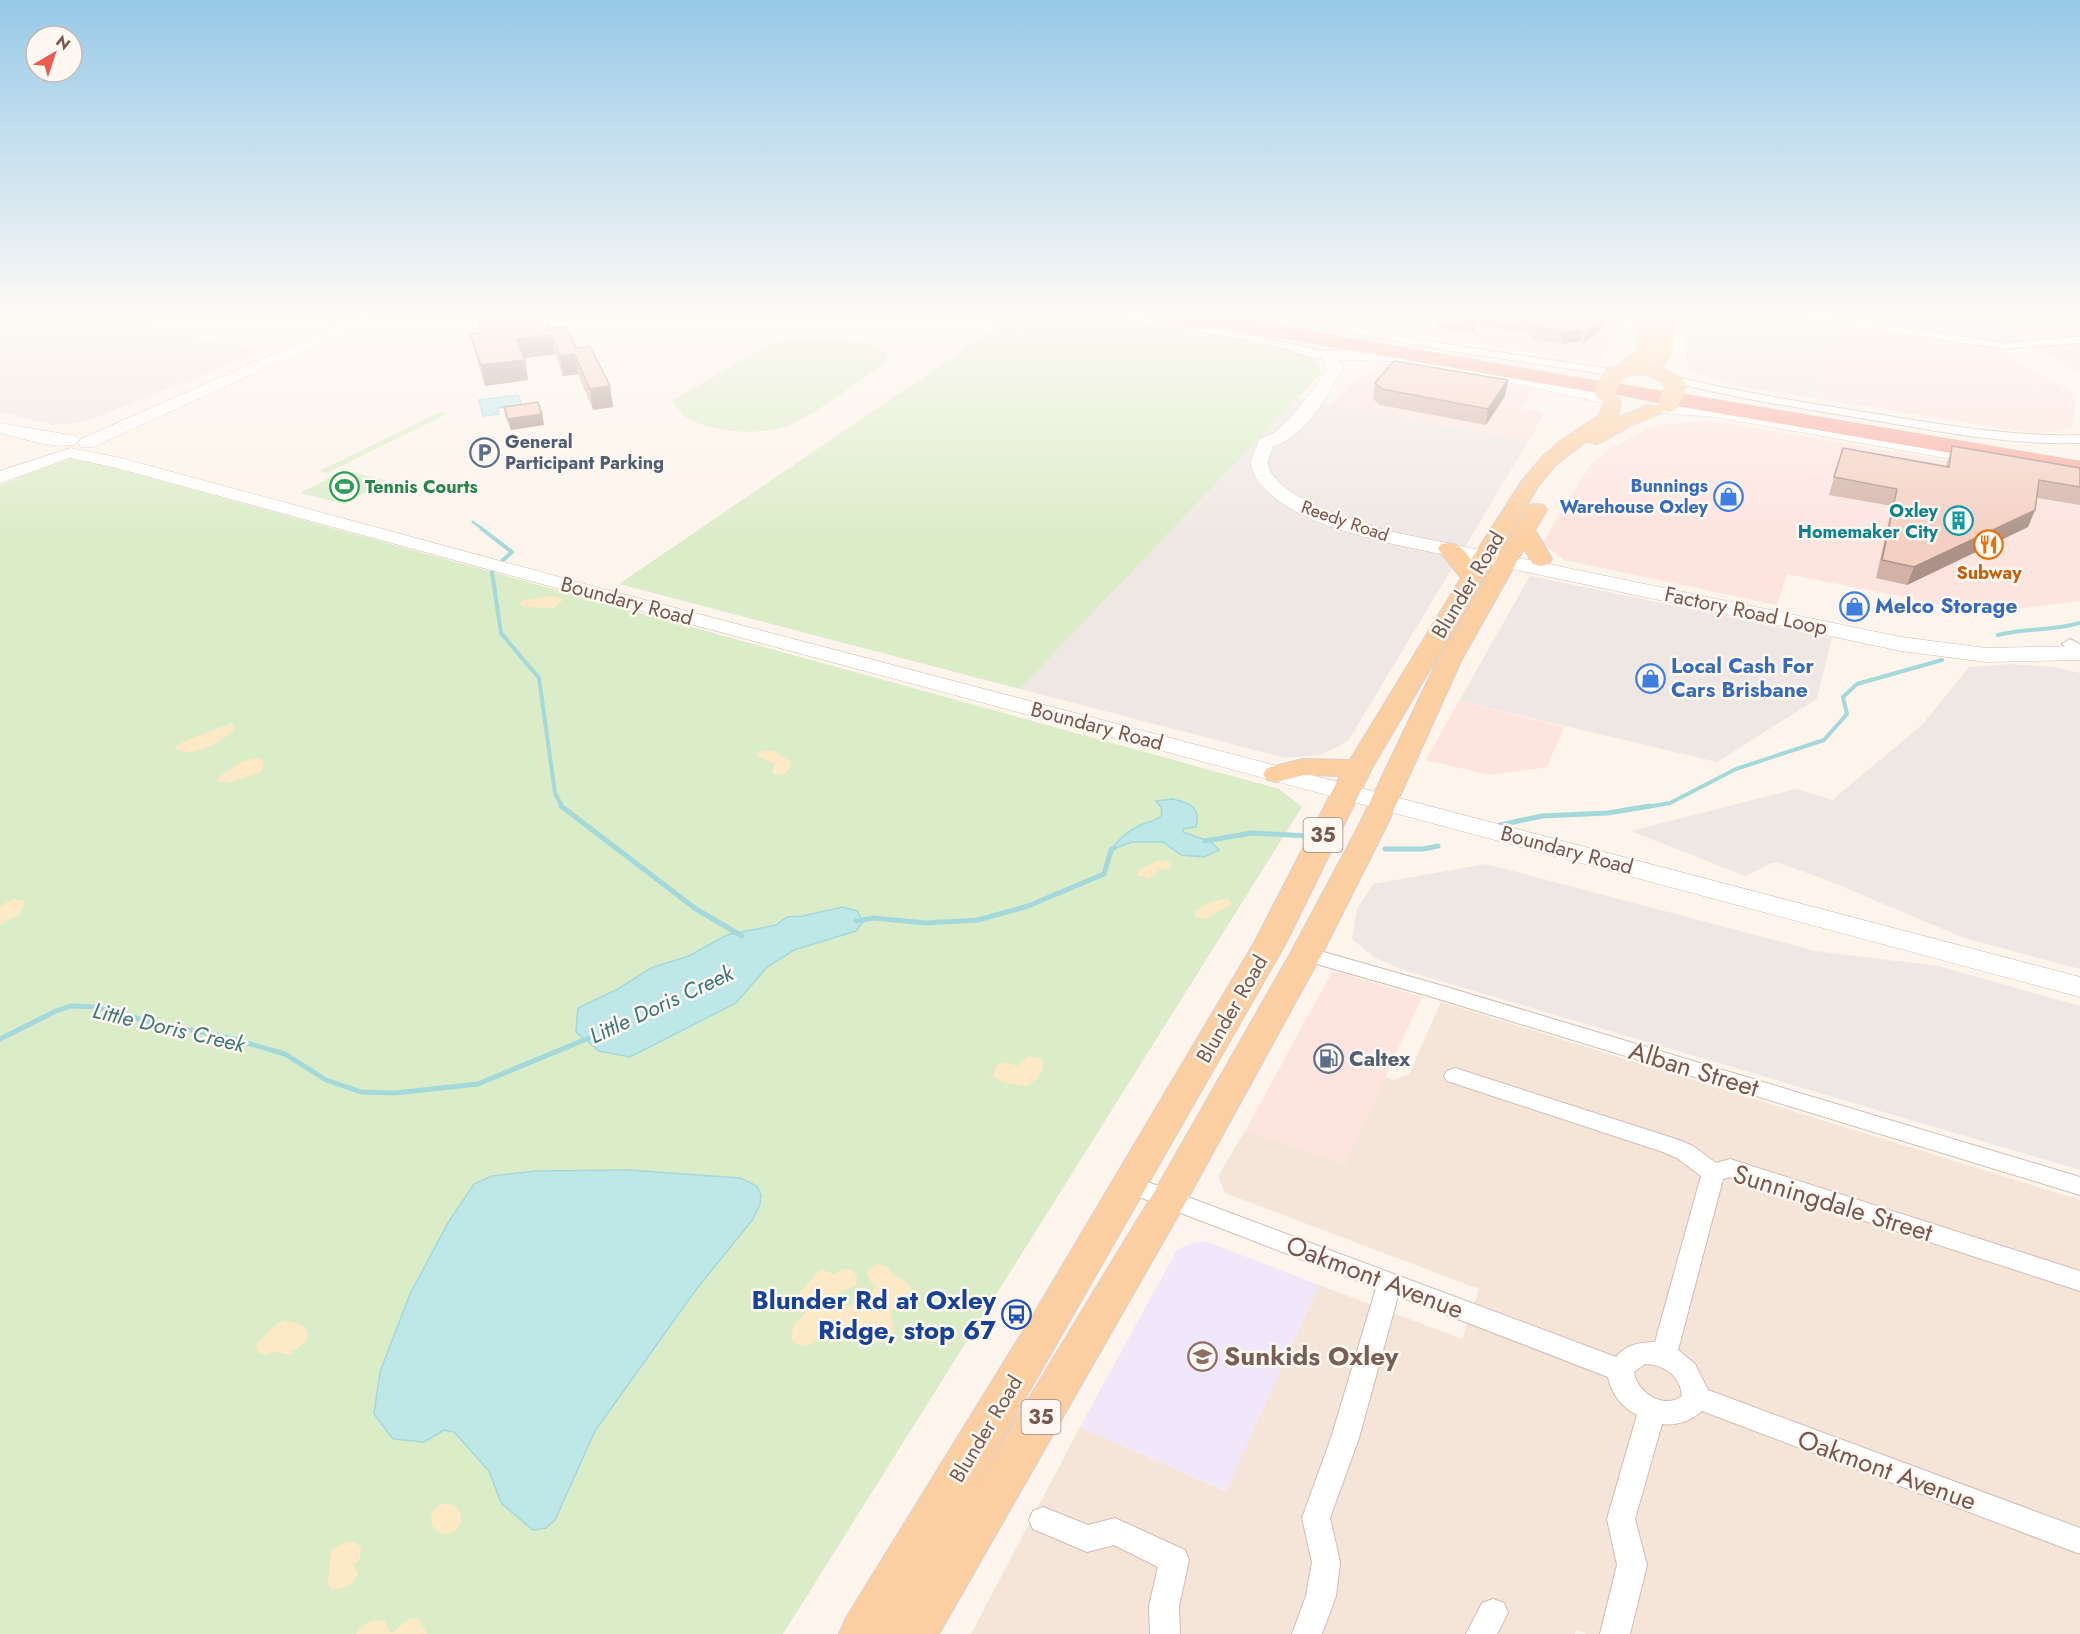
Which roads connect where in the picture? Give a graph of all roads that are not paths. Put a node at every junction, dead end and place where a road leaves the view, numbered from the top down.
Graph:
1 (201, 391) edge
2 (1322, 391) edge
3 (1324, 391) edge
4 (1610, 391) edge
5 (1651, 391) edge
6 (1320, 394) junction
7 (1668, 394) junction
8 (0, 428) edge
9 (1947, 429) junction
10 (1280, 437) junction
11 (2080, 439) edge
12 (68, 447) junction
13 (2080, 450) edge
14 (2080, 458) edge
15 (2080, 468) edge
16 (3, 476) edge
17 (2080, 477) edge
18 (1524, 529) junction
19 (1449, 549) joint
20 (1541, 559) junction
21 (1493, 560) junction
22 (2078, 648) edge
23 (1277, 774) joint
24 (1351, 780) junction
25 (1383, 802) junction
26 (1306, 954) junction
27 (2080, 987) edge
28 (1455, 1076) dead end
29 (1713, 1173) junction
30 (1129, 1184) junction
31 (2080, 1186) edge
32 (1169, 1199) junction
33 (2080, 1281) edge
34 (1390, 1282) junction
35 (1664, 1355) junction
36 (1621, 1370) junction
37 (1695, 1397) junction
38 (1652, 1410) junction
39 (1043, 1520) dead end
40 (2080, 1541) edge
41 (863, 1634) edge
42 (913, 1634) edge
43 (1165, 1634) edge
44 (1307, 1634) edge
45 (1616, 1634) edge

1 - 12 main road
2 - 6 main road, Reedy Road
3 - 6 main road
4 - 21 main road, Blunder Road / 35
5 - 7 highway
6 - 10 main road, Reedy Road
7 - 9 street
7 - 14 highway
7 - 15 highway
7 - 17 main road
7 - 18 main road, Blunder Road / 35
8 - 12 main road, Boundary Road
9 - 11 street
9 - 13 highway
10 - 19 main road, Reedy Road
10 - 21 main road, Reedy Road
12 - 16 main road
12 - 23 main road, Boundary Road
18 - 20 main road
18 - 21 main road, Blunder Road / 35
19 - 21 main road
20 - 21 main road, Factory Road Loop
20 - 22 main road, Factory Road Loop
21 - 22 main road, Factory Road Loop
21 - 24 main road, Blunder Road / 35
21 - 25 main road, Blunder Road / 35
23 - 24 main road
24 - 25 main road, Boundary Road
24 - 30 main road, Blunder Road / 35
25 - 26 main road, Blunder Road / 35
25 - 27 main road, Boundary Road
26 - 31 street, Alban Street
26 - 32 main road, Blunder Road / 35
28 - 29 street, Sunningdale Street
29 - 33 street, Sunningdale Street
29 - 35 street
30 - 32 street, Oakmont Avenue
30 - 41 main road, Blunder Road / 35
32 - 34 street, Oakmont Avenue
32 - 42 main road, Blunder Road / 35
34 - 36 street, Oakmont Avenue
34 - 44 street
35 - 36 street
35 - 37 street
36 - 38 street
37 - 38 street
37 - 40 street, Oakmont Avenue
38 - 45 street
39 - 43 street

